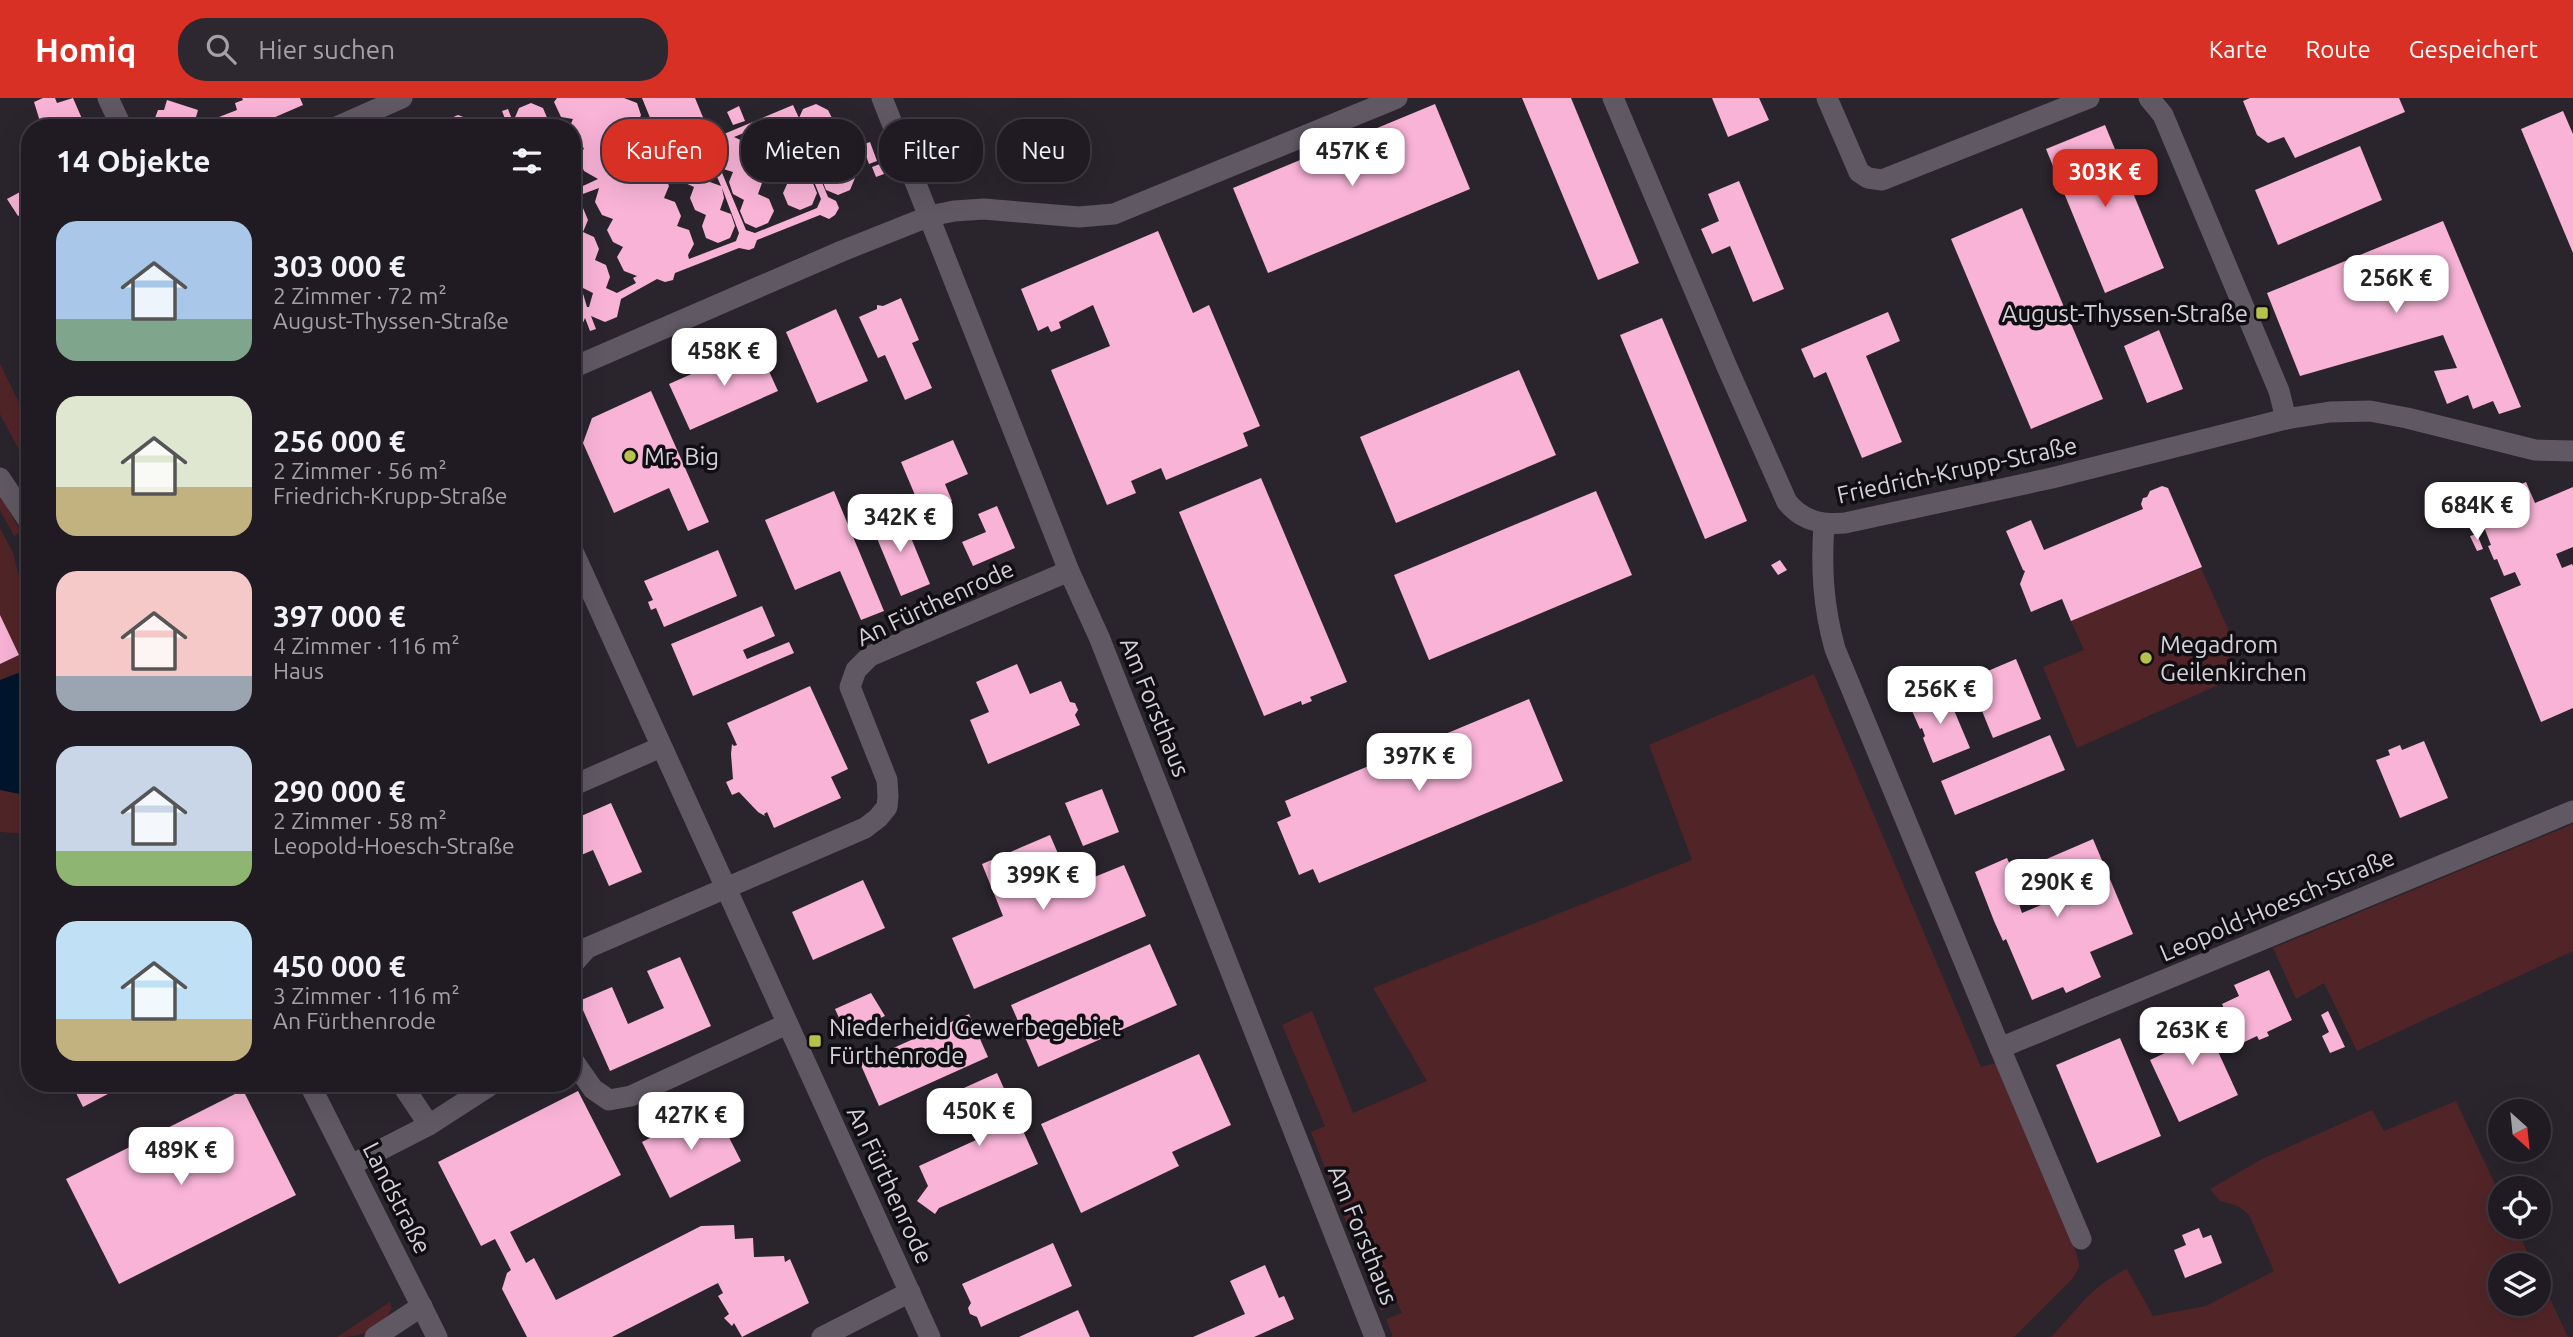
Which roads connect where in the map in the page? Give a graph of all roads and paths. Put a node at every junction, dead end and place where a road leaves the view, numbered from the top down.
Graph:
1 (108, 98) edge
2 (402, 98) edge
3 (882, 98) edge
4 (1397, 98) edge
5 (1613, 98) edge
6 (1827, 98) edge
7 (2090, 98) edge
8 (2149, 98) edge
9 (118, 119) edge
10 (354, 119) edge
11 (930, 216) junction
12 (581, 364) edge
13 (2286, 419) junction
14 (2573, 452) edge
15 (0, 478) edge
16 (21, 510) edge
17 (1824, 524) junction
18 (581, 569) edge
19 (1069, 571) junction
20 (661, 747) junction
21 (581, 782) edge
22 (2573, 811) edge
23 (724, 888) junction
24 (581, 947) edge
25 (787, 1024) junction
26 (2000, 1048) junction
27 (581, 1072) edge
28 (314, 1092) edge
29 (407, 1092) edge
30 (480, 1092) edge
31 (429, 1125) junction
32 (351, 1165) junction
33 (2081, 1239) dead end
34 (910, 1292) junction
35 (422, 1306) junction
36 (375, 1337) edge
37 (438, 1337) edge
38 (822, 1337) edge
39 (930, 1337) edge
40 (1375, 1337) edge

1 - 9 street
2 - 10 street
3 - 11 street, Am Forsthaus
4 - 11 street
5 - 17 street, Friedrich-Krupp-Straße
6 - 7 street
8 - 13 street
11 - 12 street
11 - 19 street, Am Forsthaus
13 - 14 street, Friedrich-Krupp-Straße
13 - 17 street, Friedrich-Krupp-Straße
15 - 16 street
17 - 26 street
18 - 20 street, An Fürthenrode
19 - 23 street, An Fürthenrode
19 - 40 street, Am Forsthaus
20 - 21 street
20 - 23 street, An Fürthenrode
22 - 26 street, Leopold-Hoesch-Straße
23 - 24 street, An Fürthenrode
23 - 25 street, An Fürthenrode
25 - 27 street
25 - 34 street, An Fürthenrode
26 - 33 street
28 - 32 street, Landstraße
29 - 31 street
30 - 31 street
31 - 32 street
32 - 35 street, Landstraße
34 - 38 street, An Fürthenrode
34 - 39 street, An Fürthenrode
35 - 36 street
35 - 37 street, Landstraße

